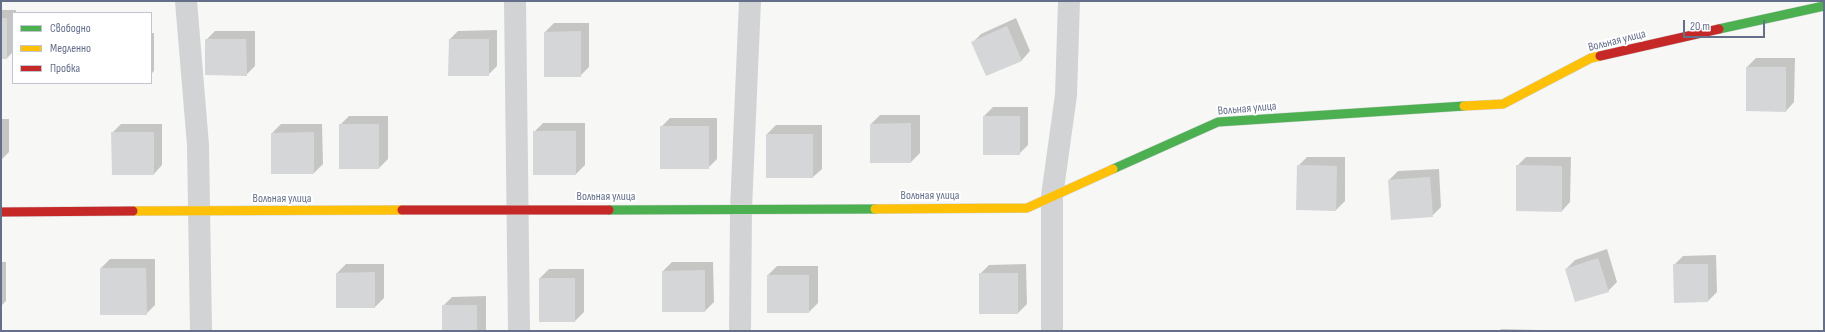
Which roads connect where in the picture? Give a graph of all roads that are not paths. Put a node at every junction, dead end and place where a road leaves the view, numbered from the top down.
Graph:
1 (186, 1) edge
2 (515, 1) edge
3 (750, 1) edge
4 (1069, 1) edge
5 (1824, 6) edge
6 (1052, 196) junction
7 (741, 209) junction
8 (518, 210) junction
9 (200, 211) junction
10 (1, 212) edge
11 (201, 331) edge
12 (519, 331) edge
13 (740, 331) edge
14 (1052, 331) edge

1 - 9 street
2 - 8 street
3 - 7 street
4 - 6 street
5 - 6 street, Вольная улица
6 - 7 street, Вольная улица
6 - 14 street
7 - 8 street, Вольная улица
7 - 13 street
8 - 9 street, Вольная улица
8 - 12 street
9 - 10 street, Вольная улица
9 - 11 street

